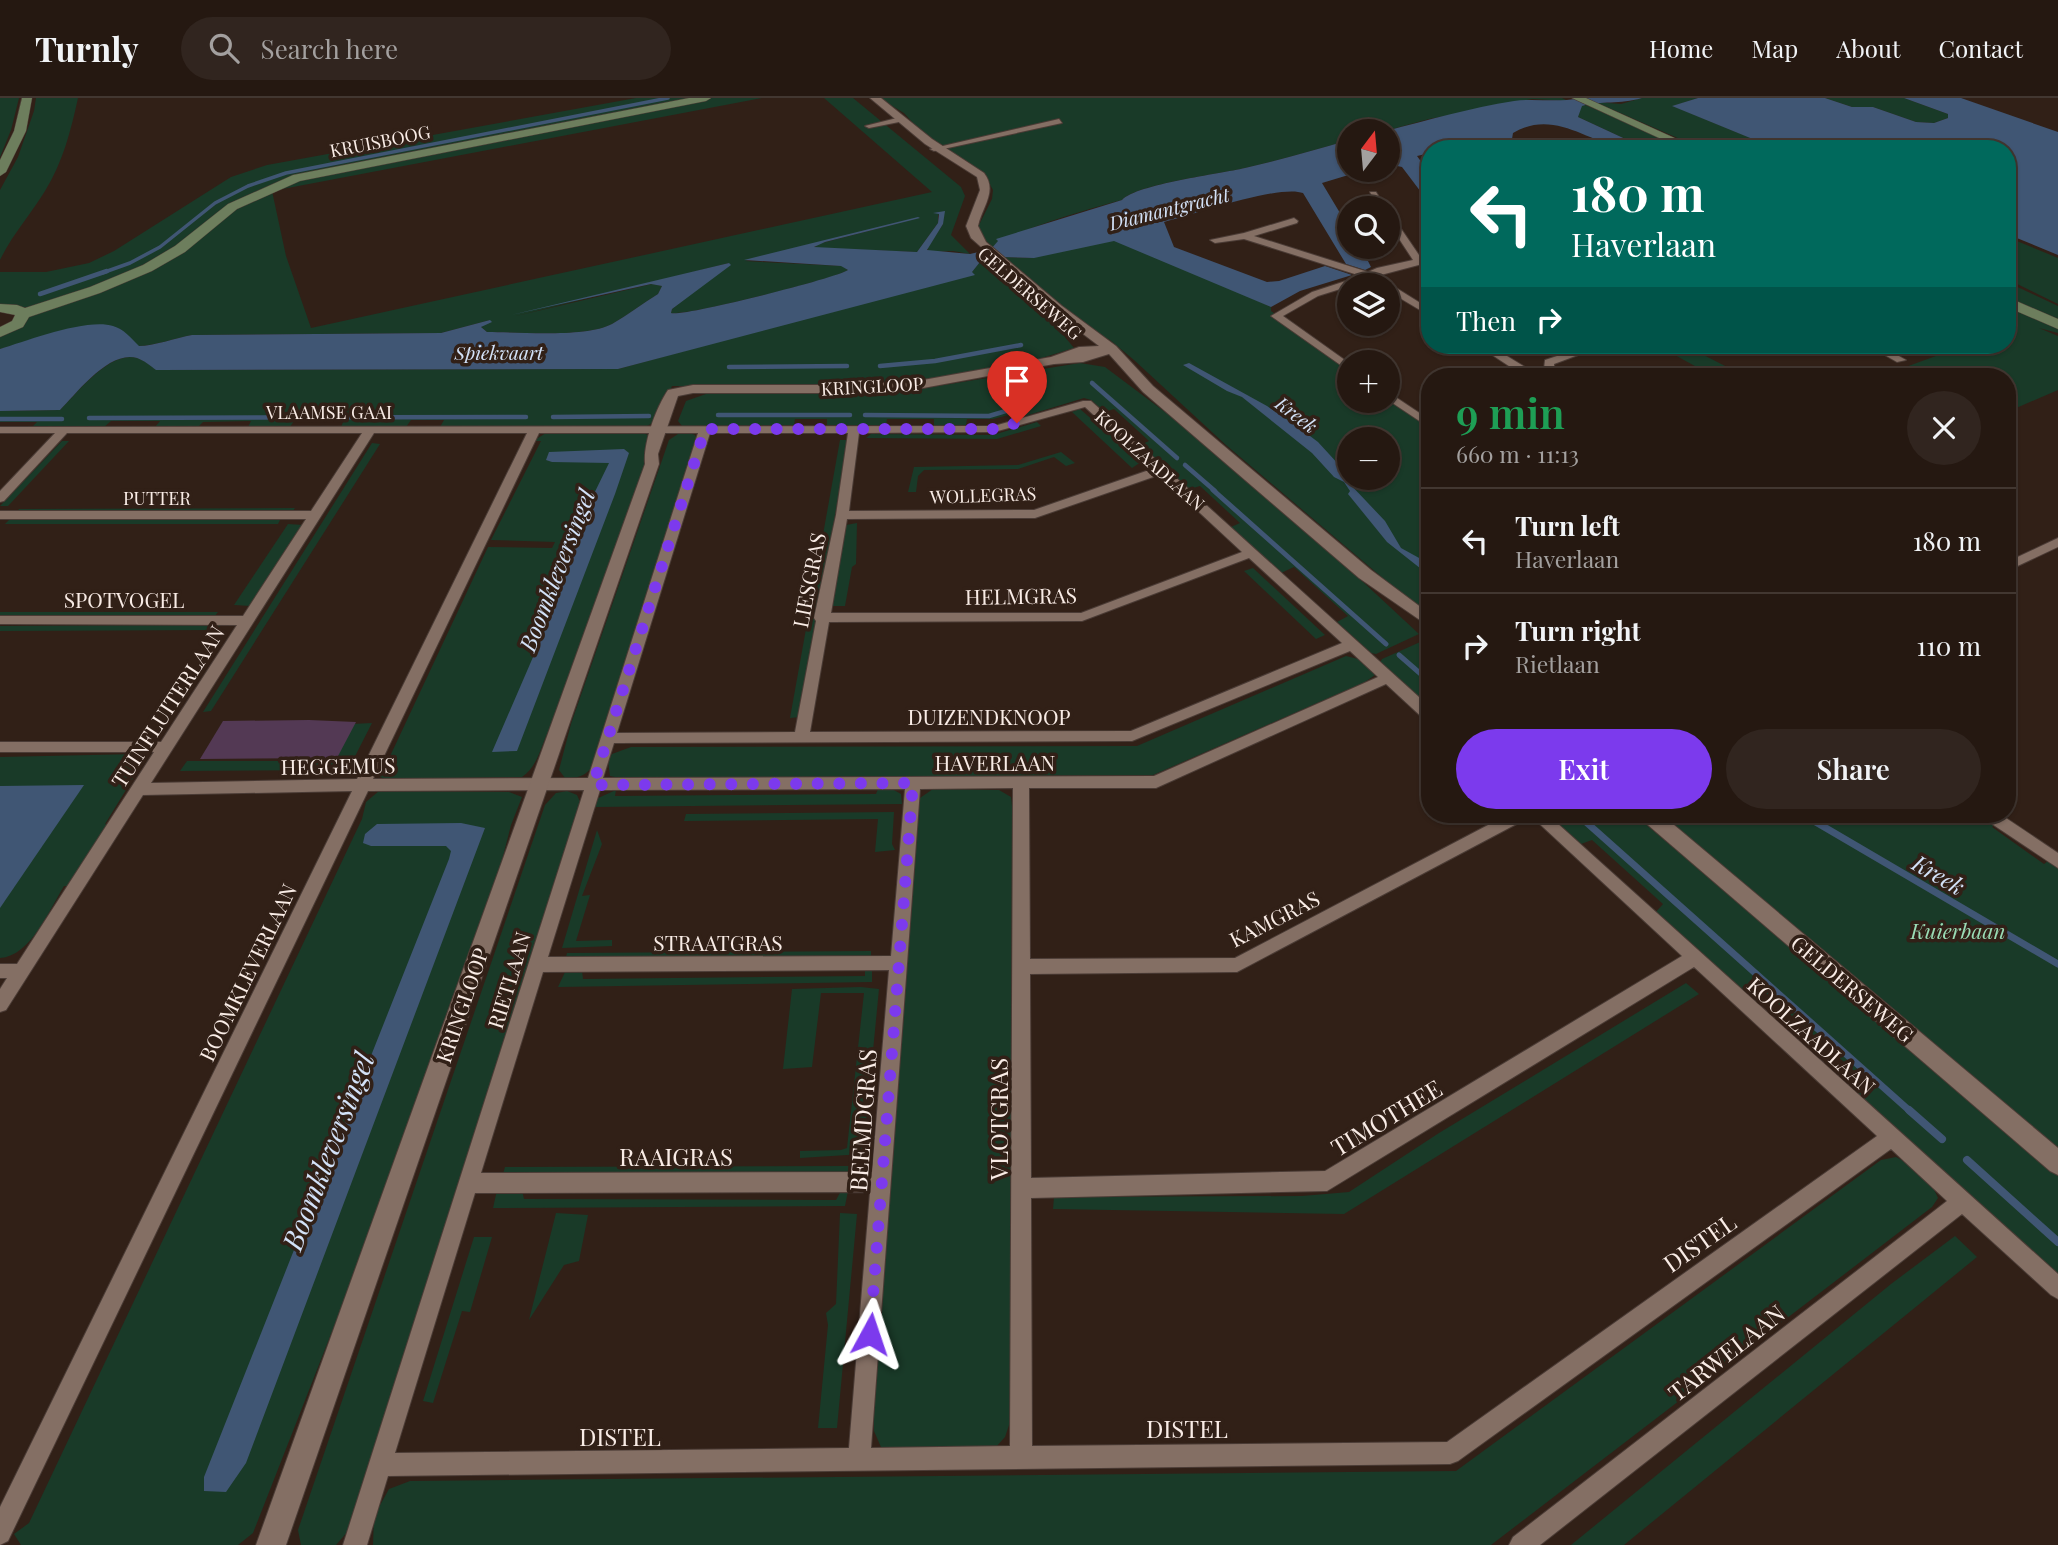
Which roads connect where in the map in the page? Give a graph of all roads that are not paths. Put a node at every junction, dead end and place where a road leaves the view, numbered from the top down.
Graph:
1 (27, 98) edge
2 (706, 98) edge
3 (866, 98) edge
4 (875, 98) edge
5 (1577, 98) edge
6 (898, 120) junction
7 (1059, 121) dead end
8 (869, 126) dead end
9 (1673, 140) edge
10 (937, 149) junction
11 (0, 172) edge
12 (960, 175) dead end
13 (976, 192) dead end
14 (1294, 221) dead end
15 (1400, 234) edge
16 (1245, 236) junction
17 (1215, 240) dead end
18 (979, 245) junction
19 (1418, 261) junction
20 (1421, 261) edge
21 (1361, 273) edge
22 (1375, 273) edge
23 (1337, 287) edge
24 (1400, 294) edge
25 (2016, 305) edge
26 (1421, 307) edge
27 (0, 308) edge
28 (20, 312) junction
29 (2058, 325) edge
30 (0, 333) edge
31 (1101, 351) junction
32 (1496, 354) edge
33 (1573, 354) edge
34 (1889, 354) edge
35 (1337, 359) edge
36 (1901, 360) dead end
37 (1519, 368) edge
38 (1549, 368) edge
39 (1400, 404) edge
40 (1421, 419) edge
41 (535, 429) junction
42 (664, 429) junction
43 (705, 429) junction
44 (0, 430) edge
45 (64, 430) junction
46 (370, 430) junction
47 (854, 430) junction
48 (1161, 470) junction
49 (0, 498) edge
50 (0, 515) edge
51 (315, 515) junction
52 (842, 515) junction
53 (2055, 547) edge
54 (1251, 552) junction
55 (2016, 563) edge
56 (1365, 574) junction
57 (1421, 615) edge
58 (821, 618) junction
59 (0, 620) edge
60 (247, 621) junction
61 (1421, 629) edge
62 (1351, 645) junction
63 (1388, 678) junction
64 (1421, 708) edge
65 (608, 738) junction
66 (801, 738) junction
67 (0, 747) edge
68 (166, 747) junction
69 (913, 783) junction
70 (1021, 783) junction
71 (362, 785) junction
72 (593, 785) junction
73 (538, 786) junction
74 (139, 789) junction
75 (1505, 823) edge
76 (1547, 823) edge
77 (1659, 823) edge
78 (2002, 823) edge
79 (2058, 862) edge
80 (1694, 958) junction
81 (899, 963) junction
82 (537, 965) junction
83 (1022, 967) junction
84 (0, 971) edge
85 (22, 971) junction
86 (0, 1004) edge
87 (1891, 1138) junction
88 (2058, 1163) edge
89 (883, 1182) junction
90 (469, 1183) junction
91 (1022, 1188) junction
92 (1964, 1202) junction
93 (2058, 1288) edge
94 (1021, 1456) junction
95 (859, 1461) junction
96 (382, 1465) junction
97 (0, 1534) edge
98 (271, 1545) edge
99 (355, 1545) edge
100 (1521, 1545) edge

1 - 11 main road
2 - 28 main road, KRUISBOOG
3 - 6 street, GELDERSEWEG
4 - 6 street, GELDERSEWEG
5 - 9 main road
6 - 8 street
6 - 10 street, GELDERSEWEG
7 - 10 street
10 - 12 street, GELDERSEWEG
10 - 18 street, GELDERSEWEG
13 - 18 street, GELDERSEWEG
14 - 16 street
15 - 19 street
16 - 17 street
16 - 21 street
18 - 31 street, GELDERSEWEG
19 - 20 street
19 - 22 street
23 - 35 street
24 - 26 street
25 - 29 main road
27 - 28 main road
28 - 30 main road
31 - 42 street, KRINGLOOP
31 - 56 street, GELDERSEWEG
32 - 37 street
33 - 38 street
34 - 36 street
39 - 40 street
41 - 42 street, VLAAMSE GAAI
41 - 46 street, VLAAMSE GAAI
41 - 71 street, BOOMKLEVERLAAN
42 - 43 street, KOOLZAADLAAN
42 - 73 street, KRINGLOOP
43 - 47 street, KOOLZAADLAAN
43 - 65 street, RIETLAAN
44 - 45 street, VLAAMSE GAAI
45 - 46 street, VLAAMSE GAAI
45 - 49 street
46 - 51 street, TUINFLUITERLAAN
47 - 48 street, KOOLZAADLAAN
47 - 52 street, LIESGRAS
48 - 52 street, WOLLEGRAS
48 - 54 street, KOOLZAADLAAN
50 - 51 street, PUTTER
51 - 60 street, TUINFLUITERLAAN
52 - 58 street, LIESGRAS
53 - 55 street
54 - 58 street, HELMGRAS
54 - 62 street, KOOLZAADLAAN
56 - 57 street, GELDERSEWEG
56 - 61 street, GELDERSEWEG
58 - 66 street, LIESGRAS
59 - 60 street, SPOTVOGEL
60 - 68 street, TUINFLUITERLAAN
62 - 63 street, KOOLZAADLAAN
62 - 66 street, DUIZENDKNOOP
63 - 64 street, KOOLZAADLAAN
63 - 70 street, HAVERLAAN
65 - 66 street, DUIZENDKNOOP
65 - 72 street, RIETLAAN
67 - 68 street
68 - 74 street, TUINFLUITERLAAN
69 - 70 street, HAVERLAAN
69 - 72 street, HAVERLAAN
69 - 81 street, BEEMDGRAS
70 - 83 street, VLOTGRAS
71 - 73 street, HEGGEMUS
71 - 74 street, HEGGEMUS
71 - 97 street, BOOMKLEVERLAAN
72 - 73 street, HAVERLAAN
72 - 82 street, RIETLAAN
73 - 98 street, KRINGLOOP
74 - 85 street, TUINFLUITERLAAN
75 - 83 street, KAMGRAS
76 - 80 street, KOOLZAADLAAN
77 - 88 street, GELDERSEWEG
78 - 79 street
80 - 87 street, KOOLZAADLAAN
80 - 91 street, TIMOTHEE
81 - 82 street, STRAATGRAS
81 - 89 street, BEEMDGRAS
82 - 90 street, RIETLAAN
83 - 91 street, VLOTGRAS
84 - 85 street
85 - 86 street, TUINFLUITERLAAN
87 - 92 street, KOOLZAADLAAN
87 - 94 street, DISTEL
89 - 90 street, RAAIGRAS
89 - 95 street, BEEMDGRAS
90 - 96 street, RIETLAAN
91 - 94 street, VLOTGRAS
92 - 93 street, KOOLZAADLAAN
92 - 100 street, TARWELAAN
94 - 95 street, DISTEL
95 - 96 street, DISTEL
96 - 99 street, RIETLAAN

